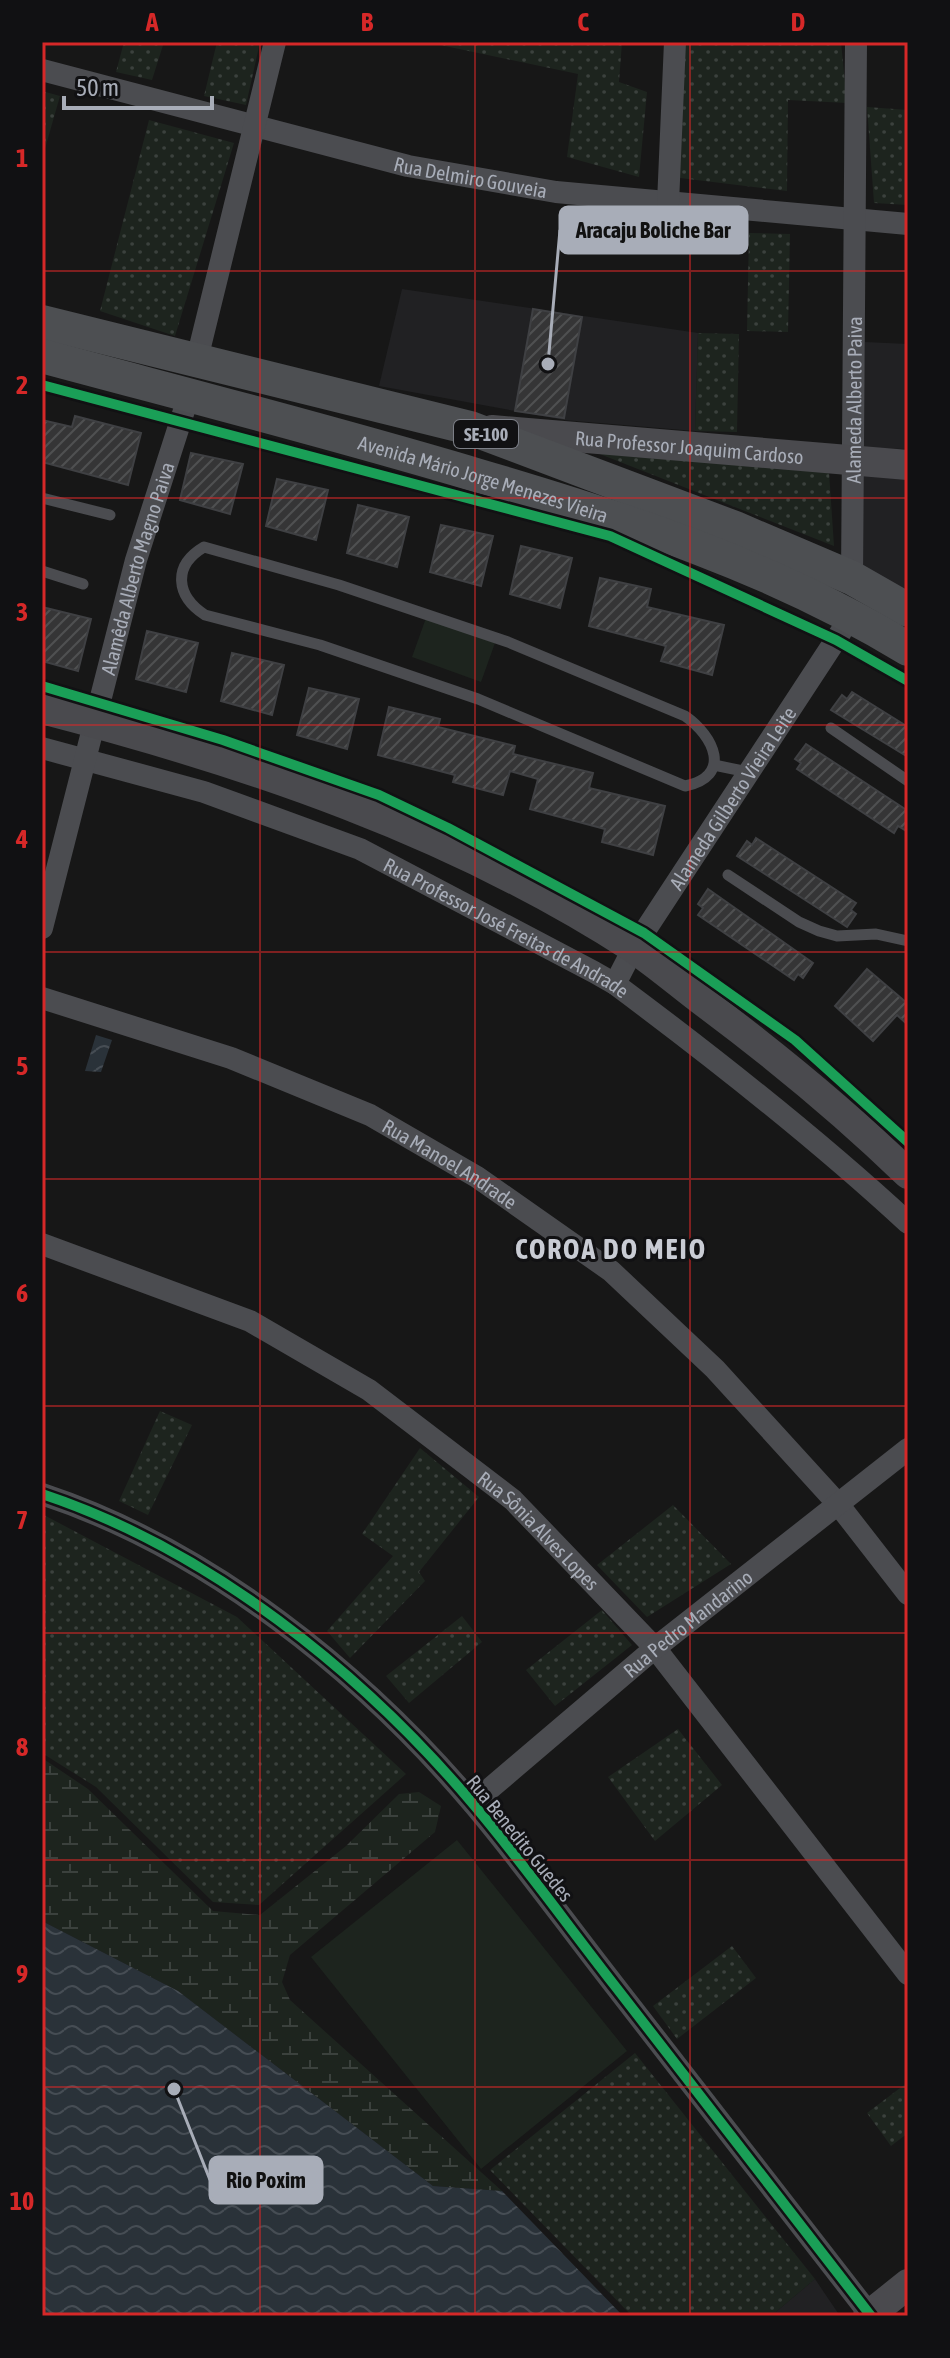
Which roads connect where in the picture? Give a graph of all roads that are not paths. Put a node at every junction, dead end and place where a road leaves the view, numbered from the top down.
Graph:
1 (275, 42) edge
2 (675, 42) edge
3 (856, 42) edge
4 (42, 70) edge
5 (253, 127) junction
6 (668, 203) junction
7 (855, 221) junction
8 (908, 224) edge
9 (42, 322) edge
10 (42, 356) edge
11 (192, 379) junction
12 (470, 428) junction
13 (850, 462) junction
14 (908, 465) edge
15 (42, 498) edge
16 (110, 515) dead end
17 (42, 571) edge
18 (852, 578) junction
19 (83, 584) dead end
20 (908, 610) edge
21 (852, 615) junction
22 (908, 649) edge
23 (42, 709) edge
24 (95, 723) junction
25 (831, 728) dead end
26 (42, 748) edge
27 (85, 759) junction
28 (714, 765) junction
29 (748, 772) junction
30 (908, 781) edge
31 (728, 875) dead end
32 (42, 928) edge
33 (908, 941) edge
34 (633, 949) junction
35 (615, 984) junction
36 (42, 998) edge
37 (908, 1174) edge
38 (908, 1223) edge
39 (42, 1244) edge
40 (908, 1449) edge
41 (42, 1494) edge
42 (838, 1504) junction
43 (908, 1594) edge
44 (655, 1648) junction
45 (473, 1803) junction
46 (908, 1974) edge
47 (908, 2284) edge
48 (870, 2315) edge

1 - 5 street, Alamêda Alberto Magno Paiva
2 - 6 street
3 - 7 street, Alameda Alberto Paiva
4 - 5 street, Rua Delmiro Gouveia
5 - 6 street, Rua Delmiro Gouveia
5 - 11 street, Alamêda Alberto Magno Paiva
6 - 7 street, Rua Delmiro Gouveia
7 - 8 street, Rua Delmiro Gouveia
7 - 13 street, Alameda Alberto Paiva
9 - 11 main road, Avenida Mário Jorge Menezes Vieira / SE-100
10 - 11 main road, Avenida Mário Jorge Menezes Vieira / SE-100
11 - 12 main road, Avenida Mário Jorge Menezes Vieira / SE-100
11 - 21 main road, Avenida Mário Jorge Menezes Vieira / SE-100
11 - 24 street, Alamêda Alberto Magno Paiva
12 - 13 street, Rua Professor Joaquim Cardoso
12 - 18 main road, Avenida Mário Jorge Menezes Vieira / SE-100
13 - 14 street, Rua Professor Joaquim Cardoso
13 - 18 street, Alameda Alberto Paiva
15 - 16 lane
17 - 19 lane
18 - 20 main road, Avenida Mário Jorge Menezes Vieira / SE-100
21 - 22 main road, Avenida Mário Jorge Menezes Vieira / SE-100
21 - 29 street, Alameda Gilberto Vieira Leite
23 - 24 street, Rua Professor José Freitas de Andrade
24 - 27 street, Alamêda Alberto Magno Paiva
24 - 34 street, Rua Professor José Freitas de Andrade
25 - 30 lane
26 - 27 street, Rua Professor José Freitas de Andrade
27 - 32 street, Alamêda Alberto Magno Paiva
27 - 35 street, Rua Professor José Freitas de Andrade
28 - 28 lane
28 - 29 lane
29 - 34 street, Alameda Gilberto Vieira Leite
31 - 33 lane
34 - 35 street, Alameda Gilberto Vieira Leite
34 - 37 street, Rua Professor José Freitas de Andrade
35 - 38 street, Rua Professor José Freitas de Andrade
36 - 42 street, Rua Manoel Andrade
39 - 44 street, Rua Sônia Alves Lopes
40 - 42 street, Rua Pedro Mandarino
41 - 45 street, Rua Benedito Guedes
42 - 43 street, Rua Manoel Andrade
42 - 44 street, Rua Pedro Mandarino
44 - 45 street, Rua Pedro Mandarino
44 - 46 street, Rua Sônia Alves Lopes
45 - 48 street, Rua Benedito Guedes
47 - 48 street

